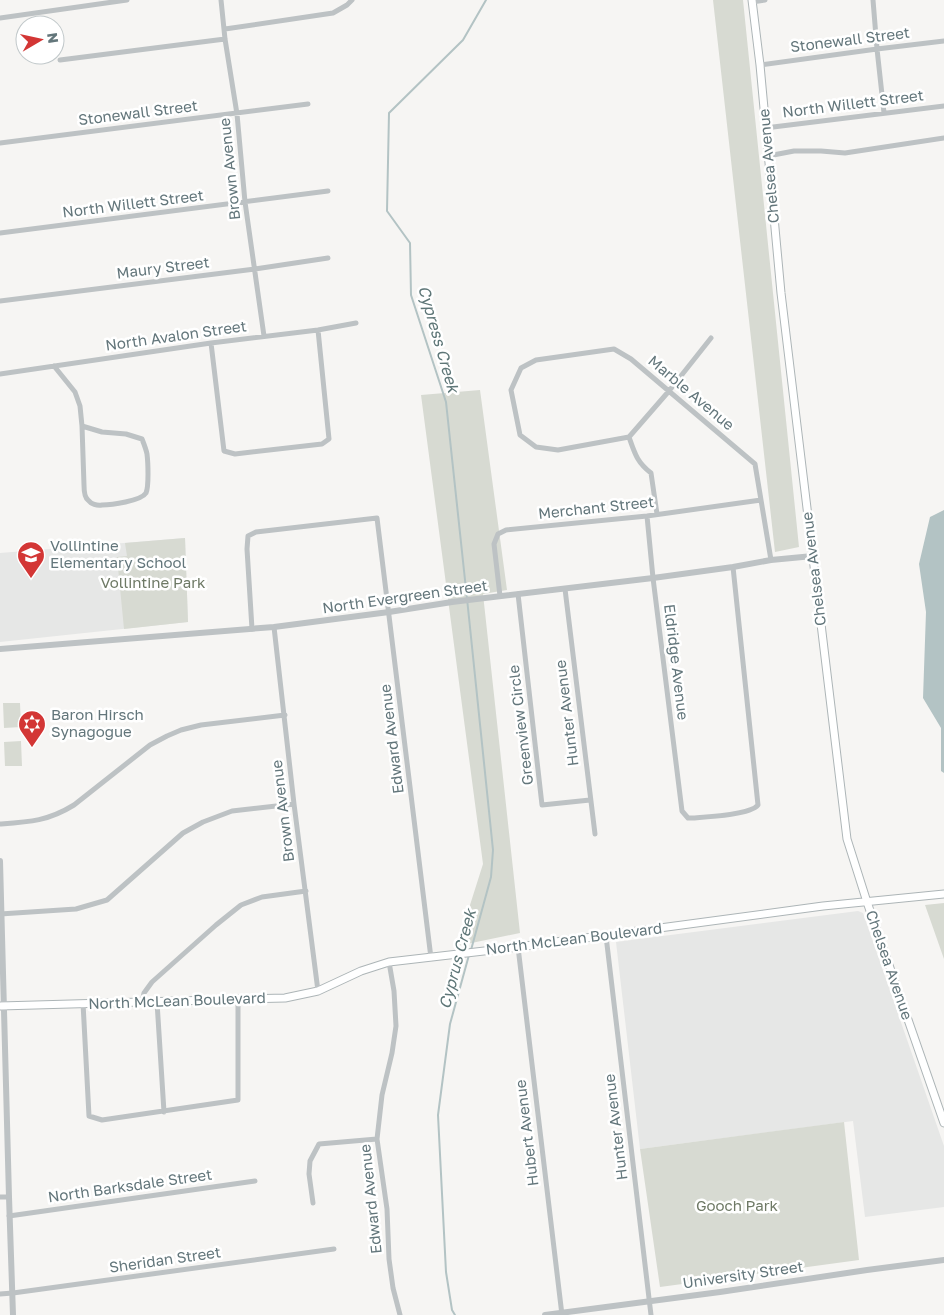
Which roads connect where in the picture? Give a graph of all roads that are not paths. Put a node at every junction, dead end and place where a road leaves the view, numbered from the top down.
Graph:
1 (128, 0) edge
2 (221, 0) edge
3 (352, 0) edge
4 (765, 0) edge
5 (873, 0) edge
6 (752, 1) edge
7 (0, 18) edge
8 (225, 29) junction
9 (225, 39) junction
10 (944, 41) edge
11 (877, 49) junction
12 (65, 59) edge
13 (760, 65) junction
14 (308, 104) dead end
15 (944, 106) edge
16 (884, 113) junction
17 (237, 114) junction
18 (765, 128) junction
19 (944, 138) edge
20 (0, 143) edge
21 (768, 156) junction
22 (328, 190) dead end
23 (245, 202) junction
24 (0, 233) edge
25 (328, 258) dead end
26 (255, 269) junction
27 (0, 301) edge
28 (356, 323) dead end
29 (318, 330) junction
30 (264, 336) junction
31 (711, 338) dead end
32 (211, 343) junction
33 (54, 366) junction
34 (0, 374) edge
35 (669, 391) junction
36 (82, 426) junction
37 (629, 438) junction
38 (761, 500) junction
39 (657, 514) junction
40 (647, 516) junction
41 (813, 556) junction
42 (771, 560) junction
43 (733, 568) junction
44 (653, 578) junction
45 (565, 589) junction
46 (518, 594) junction
47 (500, 596) junction
48 (389, 612) junction
49 (274, 627) junction
50 (252, 629) junction
51 (0, 649) edge
52 (285, 715) junction
53 (590, 800) junction
54 (294, 804) junction
55 (0, 824) edge
56 (595, 834) dead end
57 (0, 860) edge
58 (306, 892) junction
59 (944, 894) edge
60 (867, 902) junction
61 (1, 914) edge
62 (606, 936) junction
63 (518, 947) junction
64 (431, 958) junction
65 (389, 962) junction
66 (318, 991) junction
67 (238, 1000) junction
68 (142, 1002) junction
69 (158, 1002) junction
70 (83, 1004) junction
71 (2, 1006) edge
72 (3, 1101) edge
73 (164, 1112) junction
74 (944, 1123) edge
75 (377, 1139) junction
76 (255, 1181) dead end
77 (9, 1197) junction
78 (0, 1198) edge
79 (313, 1203) dead end
80 (9, 1216) junction
81 (334, 1250) dead end
82 (944, 1260) edge
83 (13, 1293) junction
84 (0, 1294) edge
85 (649, 1301) junction
86 (562, 1314) edge
87 (13, 1315) edge
88 (400, 1315) edge
89 (545, 1315) edge
90 (651, 1315) edge

1 - 7 street
2 - 8 street, Brown Avenue
3 - 8 street
4 - 6 street
5 - 11 street
6 - 13 main road, Chelsea Avenue
8 - 9 street, Brown Avenue
9 - 12 street
9 - 17 street, Brown Avenue
10 - 11 street, Stonewall Street
11 - 13 street, Stonewall Street
11 - 16 street
13 - 18 main road, Chelsea Avenue
14 - 17 street, Stonewall Street
15 - 16 street, North Willett Street
16 - 18 street, North Willett Street
17 - 20 street, Stonewall Street
17 - 23 street, Brown Avenue
18 - 21 main road, Chelsea Avenue
19 - 21 street
21 - 41 main road, Chelsea Avenue
22 - 23 street, North Willett Street
23 - 24 street, North Willett Street
23 - 26 street, Brown Avenue
25 - 26 street, Maury Street
26 - 27 street, Maury Street
26 - 30 street, Brown Avenue
28 - 29 street, North Avalon Street
29 - 30 street, North Avalon Street
29 - 32 street
30 - 32 street, North Avalon Street
31 - 35 street
32 - 33 street, North Avalon Street
33 - 34 street, North Avalon Street
33 - 36 street
35 - 37 street
35 - 37 street, Marble Avenue
35 - 38 street, Marble Avenue
36 - 36 street
37 - 39 street
38 - 39 street, Merchant Street
38 - 42 street, Marble Avenue
39 - 40 street, Merchant Street
40 - 44 street, Eldridge Avenue
40 - 47 street, Merchant Street
41 - 42 street, North Evergreen Street
41 - 60 main road, Chelsea Avenue
42 - 43 street, North Evergreen Street
43 - 44 street, North Evergreen Street
43 - 44 street, Eldridge Avenue
44 - 45 street, North Evergreen Street
45 - 46 street, North Evergreen Street
45 - 53 street, Hunter Avenue
46 - 47 street, North Evergreen Street
46 - 53 street, Greenview Circle
47 - 48 street, North Evergreen Street
48 - 49 street, North Evergreen Street
48 - 50 street, Edward Avenue
48 - 64 street, Edward Avenue
49 - 50 street, North Evergreen Street
49 - 52 street, Brown Avenue
50 - 51 street, North Evergreen Street
52 - 54 street, Brown Avenue
52 - 55 street
53 - 56 street, Hunter Avenue
54 - 58 street, Brown Avenue
54 - 61 street
57 - 61 street
58 - 66 street, Brown Avenue
58 - 68 street
59 - 60 main road, North McLean Boulevard
60 - 62 main road, North McLean Boulevard
60 - 74 main road, Chelsea Avenue
61 - 71 street
62 - 63 main road, North McLean Boulevard
62 - 85 street, Hunter Avenue
63 - 64 main road, North McLean Boulevard
63 - 86 street, Hubert Avenue
64 - 65 main road, North McLean Boulevard
65 - 66 main road, North McLean Boulevard
65 - 75 street, Edward Avenue
66 - 67 main road, North McLean Boulevard
67 - 69 main road, North McLean Boulevard
67 - 73 street
68 - 69 main road, North McLean Boulevard
68 - 70 main road, North McLean Boulevard
69 - 73 street
70 - 71 main road, North McLean Boulevard
70 - 73 street
71 - 72 street
72 - 77 street
75 - 79 street
75 - 88 street, Edward Avenue
76 - 80 street, North Barksdale Street
77 - 78 street
77 - 80 street
80 - 83 street
81 - 83 street, Sheridan Street
82 - 85 street, University Street
83 - 84 street, Sheridan Street
83 - 87 street
85 - 86 street, University Street
85 - 90 street, Hunter Avenue
86 - 89 street, University Street

